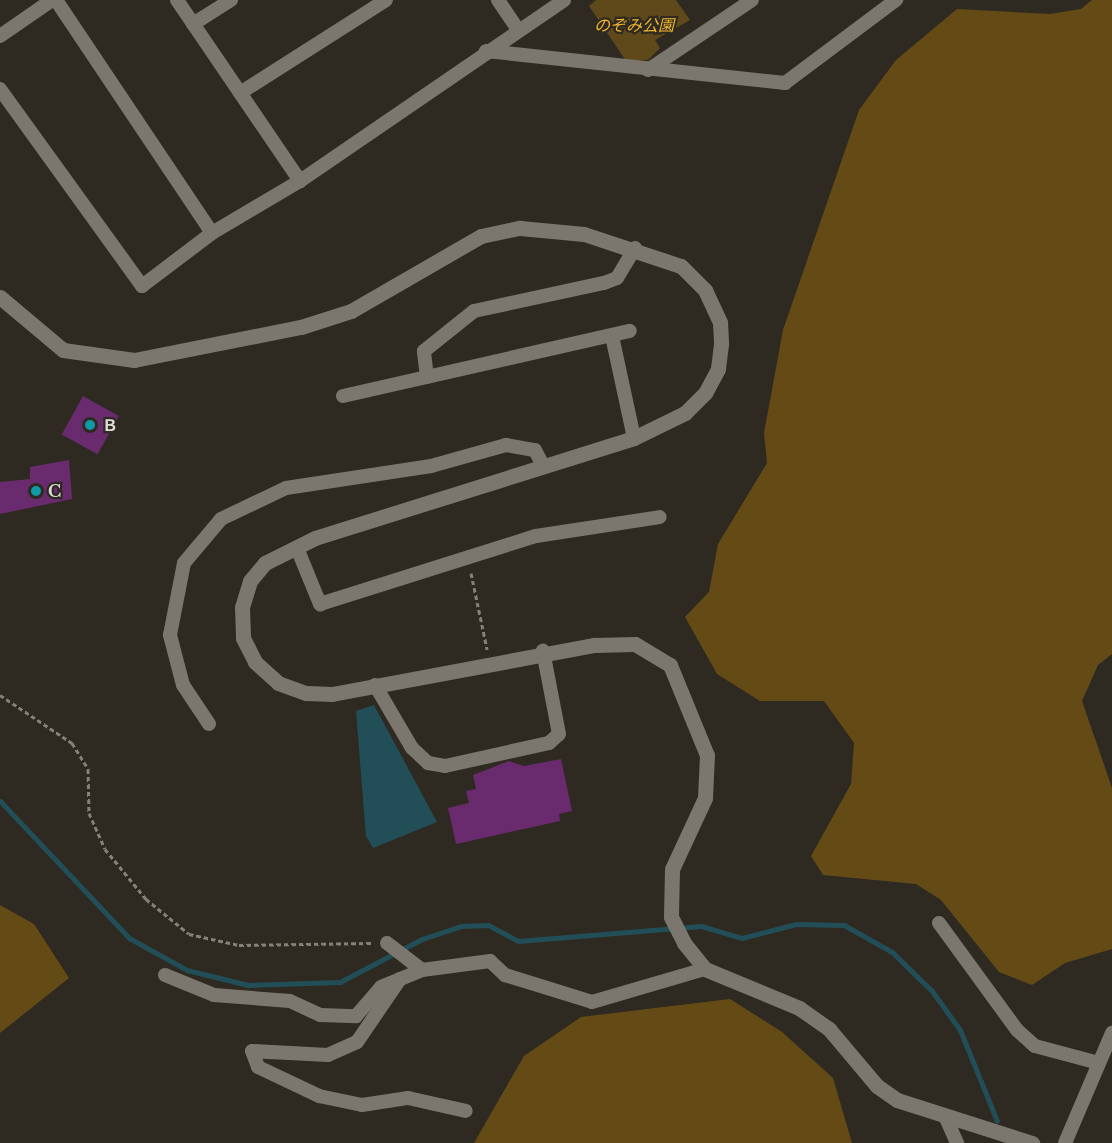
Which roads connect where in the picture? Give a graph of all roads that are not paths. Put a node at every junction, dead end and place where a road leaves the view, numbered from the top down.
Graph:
1 (54, 0) edge
2 (177, 0) edge
3 (231, 0) edge
4 (386, 0) edge
5 (498, 0) edge
6 (564, 0) edge
7 (752, 0) edge
8 (896, 0) edge
9 (193, 24) junction
10 (518, 30) junction
11 (0, 36) edge
12 (486, 51) junction
13 (648, 70) junction
14 (0, 90) edge
15 (240, 93) junction
16 (300, 181) junction
17 (212, 233) junction
18 (635, 249) junction
19 (0, 297) edge
20 (630, 331) dead end
21 (612, 336) junction
22 (427, 377) junction
23 (343, 396) dead end
24 (634, 438) junction
25 (543, 466) junction
26 (660, 517) dead end
27 (297, 548) junction
28 (543, 651) junction
29 (375, 685) junction
30 (209, 724) dead end
31 (939, 923) dead end
32 (388, 944) road end
33 (705, 969) junction
34 (422, 970) junction
35 (165, 975) dead end
36 (400, 979) junction
37 (1112, 1033) edge
38 (1099, 1063) junction
39 (466, 1111) dead end
40 (945, 1116) junction
41 (957, 1143) edge
42 (1032, 1143) edge
43 (1065, 1143) edge

1 - 11 street
1 - 17 street
2 - 9 street
3 - 9 street
4 - 15 street
5 - 10 street
6 - 10 street
7 - 13 street
8 - 13 street
9 - 15 street
10 - 12 street
12 - 13 street
12 - 16 street
14 - 17 street
15 - 16 street
16 - 17 street
18 - 19 street
18 - 22 street
18 - 24 street
20 - 21 street
21 - 22 street
21 - 24 street
22 - 23 street
24 - 25 street
25 - 27 street
25 - 30 street
26 - 27 street
27 - 29 street
28 - 29 street
28 - 29 street
28 - 33 street
31 - 38 street
32 - 34 street
33 - 34 street
33 - 40 street
34 - 36 street
35 - 36 street
36 - 39 street
37 - 38 street
38 - 43 street
40 - 41 street
40 - 42 street

